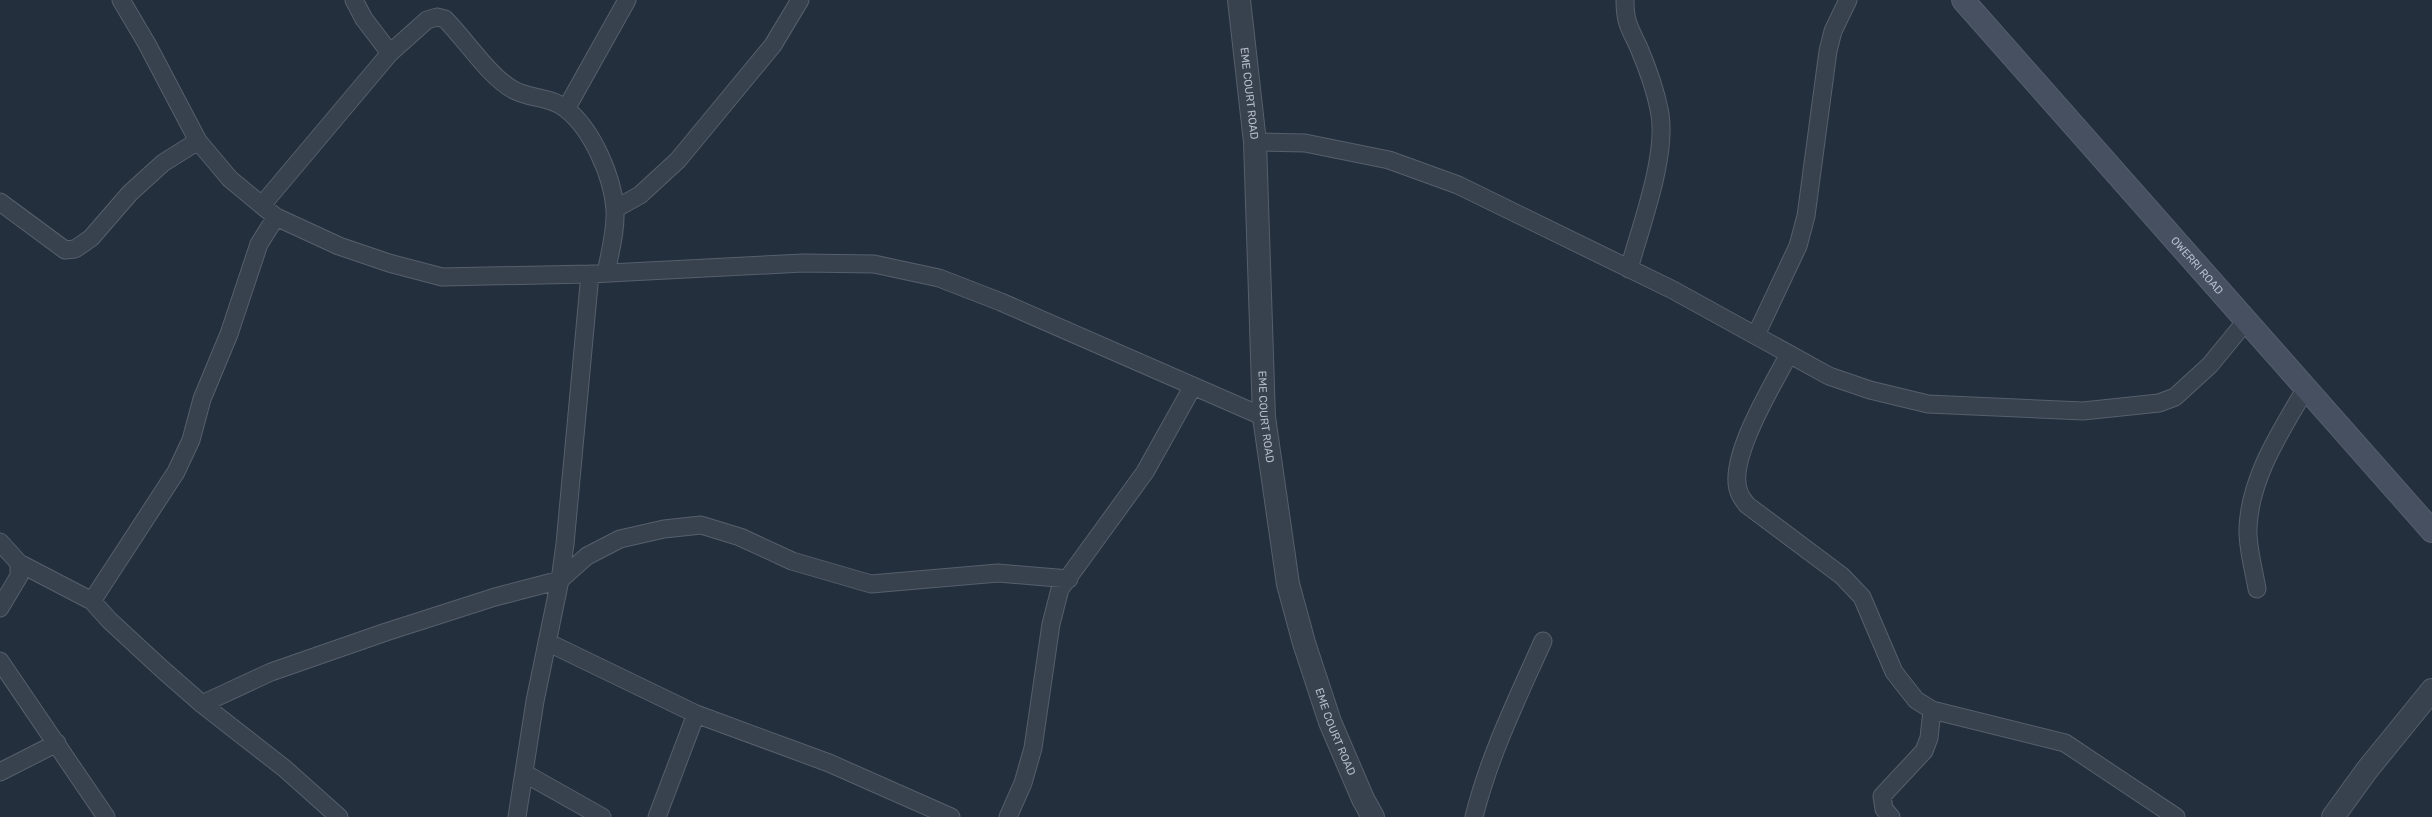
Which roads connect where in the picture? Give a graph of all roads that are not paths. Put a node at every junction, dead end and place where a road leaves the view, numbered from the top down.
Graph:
1 (121, 0) edge
2 (354, 0) edge
3 (628, 0) edge
4 (800, 0) edge
5 (1239, 0) edge
6 (1625, 0) edge
7 (1848, 0) edge
8 (1963, 0) edge
9 (390, 53) junction
10 (566, 109) junction
11 (198, 141) junction
12 (1255, 142) junction
13 (0, 202) edge
14 (262, 205) junction
15 (615, 209) junction
16 (276, 217) junction
17 (1629, 269) junction
18 (598, 273) junction
19 (2246, 321) junction
20 (1756, 336) junction
21 (1789, 354) junction
22 (1192, 386) junction
23 (2306, 388) junction
24 (1264, 417) junction
25 (2432, 531) edge
26 (0, 542) edge
27 (19, 563) junction
28 (1069, 579) junction
29 (560, 580) junction
30 (2257, 588) dead end
31 (92, 601) junction
32 (0, 608) edge
33 (1543, 641) dead end
34 (547, 642) junction
35 (0, 661) edge
36 (2432, 690) edge
37 (202, 704) junction
38 (1932, 710) junction
39 (696, 714) junction
40 (57, 743) junction
41 (0, 772) edge
42 (524, 773) junction
43 (106, 817) edge
44 (339, 817) edge
45 (517, 817) edge
46 (602, 817) edge
47 (657, 817) edge
48 (951, 817) edge
49 (1008, 817) edge
50 (1373, 817) edge
51 (1474, 817) edge
52 (1891, 817) edge
53 (2176, 817) edge
54 (2333, 817) edge

1 - 11 street
2 - 9 street
3 - 10 street
4 - 15 street
5 - 12 street, EME COURT ROAD
6 - 17 street
7 - 20 street
8 - 19 main road, OWERRI ROAD
9 - 10 street
9 - 14 street
10 - 15 street
11 - 13 street
11 - 14 street
12 - 17 street
12 - 24 street, EME COURT ROAD
14 - 16 street
15 - 18 street
16 - 18 street
16 - 31 street
17 - 20 street
18 - 22 street
18 - 29 street
19 - 21 street
19 - 23 main road, OWERRI ROAD
20 - 21 street
21 - 38 street
22 - 24 street
22 - 28 street
23 - 25 main road, OWERRI ROAD
23 - 30 street
24 - 50 street, EME COURT ROAD
26 - 27 street
27 - 31 street
27 - 32 street
28 - 29 street
28 - 49 street
29 - 34 street
29 - 37 street
31 - 37 street
33 - 51 street
34 - 39 street
34 - 42 street
35 - 40 street
36 - 54 street
37 - 44 street
38 - 52 street
38 - 53 street
39 - 47 street
39 - 48 street
40 - 41 street
40 - 43 street
42 - 45 street
42 - 46 street

